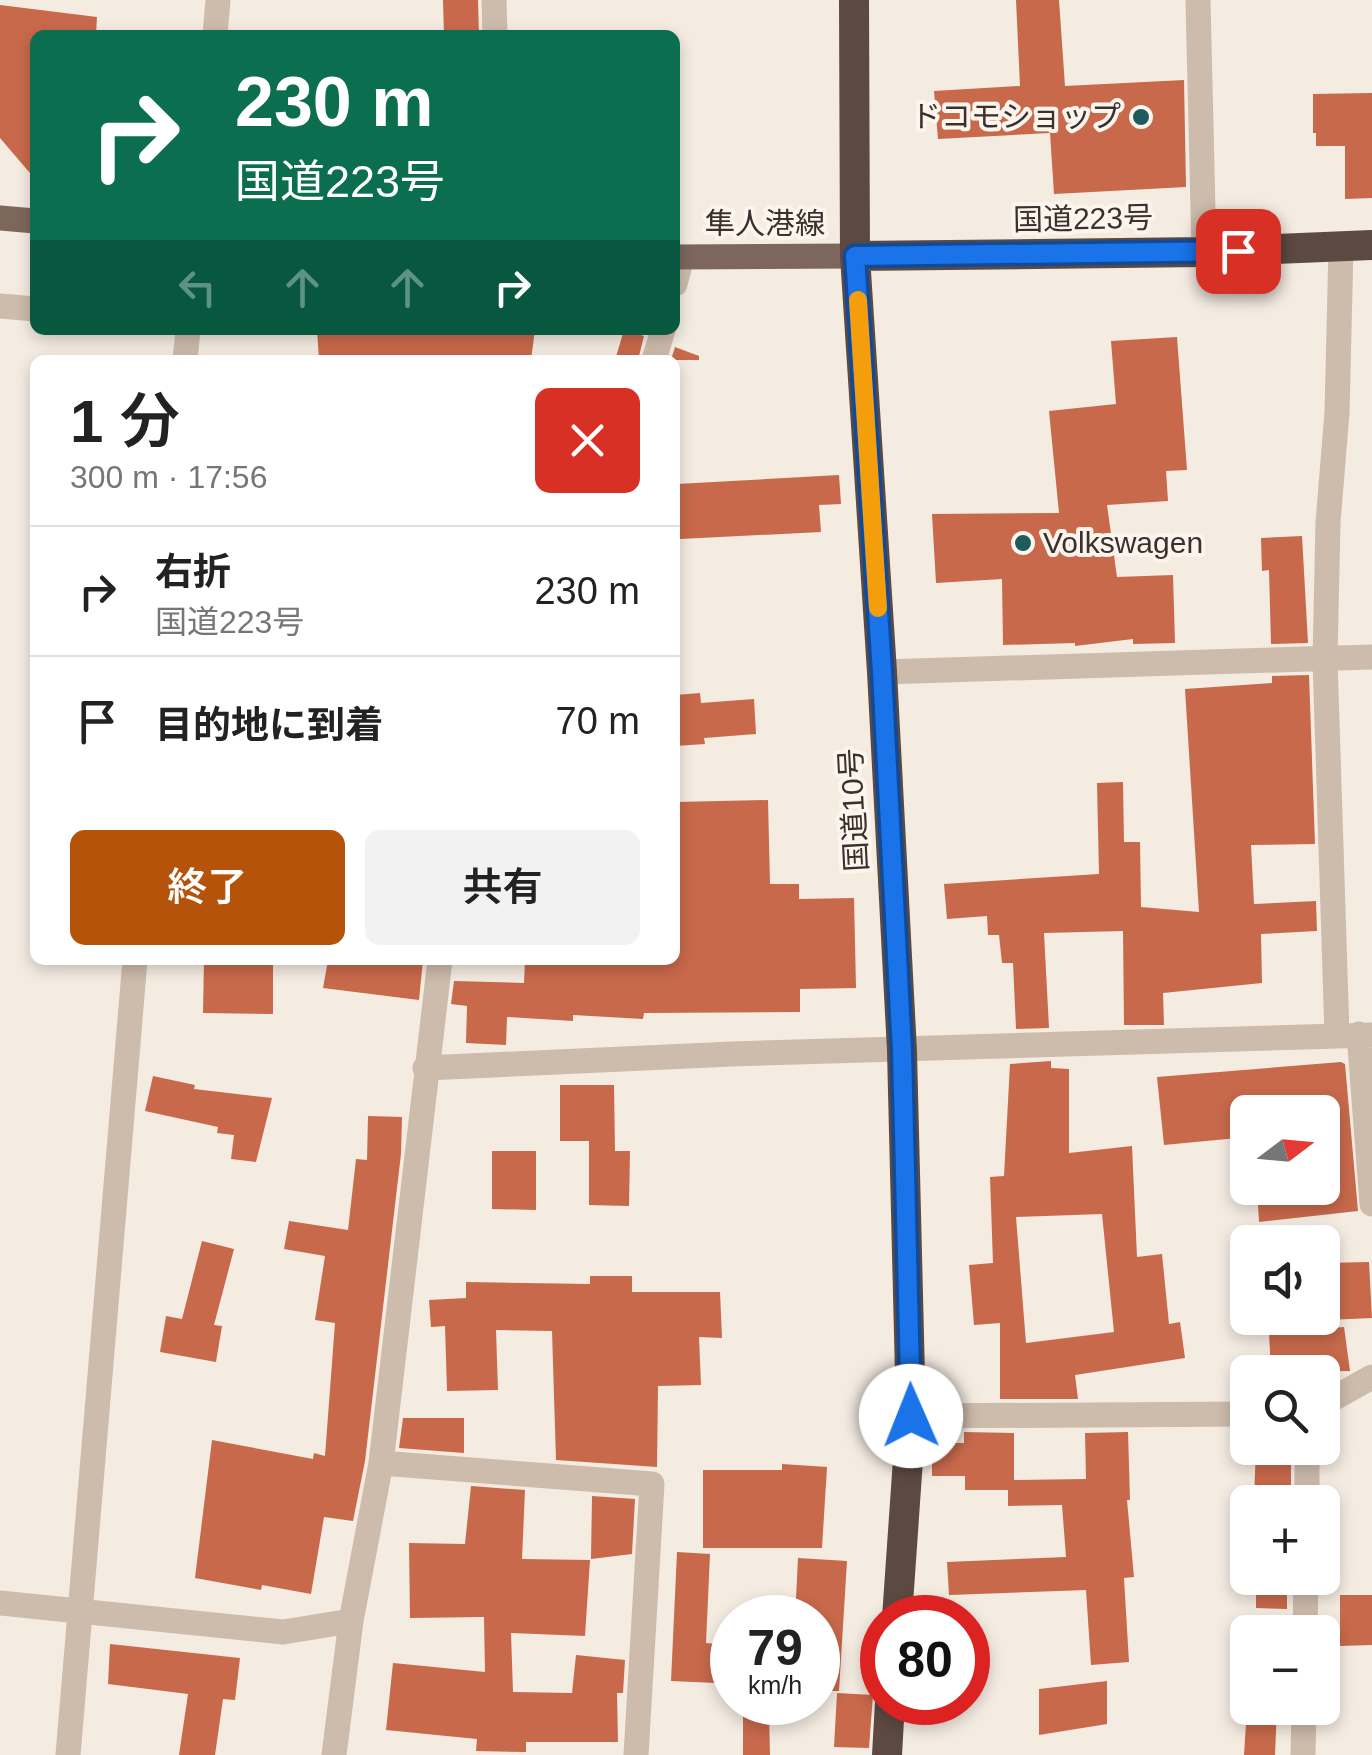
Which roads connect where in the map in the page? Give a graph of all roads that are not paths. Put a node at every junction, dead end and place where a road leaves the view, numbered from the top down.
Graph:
1 (218, 0) edge
2 (494, 0) edge
3 (854, 0) edge
4 (1198, 0) edge
5 (215, 30) edge
6 (495, 30) edge
7 (0, 218) edge
8 (30, 221) edge
9 (1372, 245) edge
10 (1341, 247) junction
11 (1204, 252) junction
12 (855, 256) junction
13 (680, 257) edge
14 (0, 306) edge
15 (30, 309) edge
16 (1372, 658) edge
17 (1325, 659) junction
18 (882, 672) junction
19 (135, 965) edge
20 (439, 965) edge
21 (1356, 1034) edge
22 (902, 1051) junction
23 (426, 1068) junction
24 (1372, 1204) edge
25 (1372, 1377) edge
26 (1340, 1395) edge
27 (1230, 1414) edge
28 (911, 1416) junction
29 (381, 1463) junction
30 (898, 1595) edge
31 (0, 1603) edge
32 (81, 1608) junction
33 (351, 1621) junction
34 (889, 1725) edge
35 (1304, 1725) edge
36 (68, 1755) edge
37 (334, 1755) edge
38 (636, 1755) edge
39 (887, 1755) edge
40 (1304, 1755) edge

1 - 5 street
2 - 6 street
3 - 12 highway, 国道10号
4 - 11 street
7 - 8 main road
9 - 10 highway, 国道223号
10 - 11 highway, 国道223号
10 - 17 street
11 - 12 highway, 国道223号
12 - 13 main road, 隼人港線
12 - 18 highway, 国道10号
14 - 15 street
16 - 17 street
17 - 18 street
17 - 21 street
18 - 22 highway, 国道10号
19 - 32 street
20 - 23 street
21 - 22 street
21 - 24 street
22 - 23 street
22 - 28 highway, 国道10号
23 - 29 street
25 - 26 street
27 - 28 street
28 - 30 highway, 国道10号
29 - 33 street
29 - 38 street
31 - 32 street
32 - 33 street
32 - 36 street
33 - 37 street
34 - 39 highway
35 - 40 street

